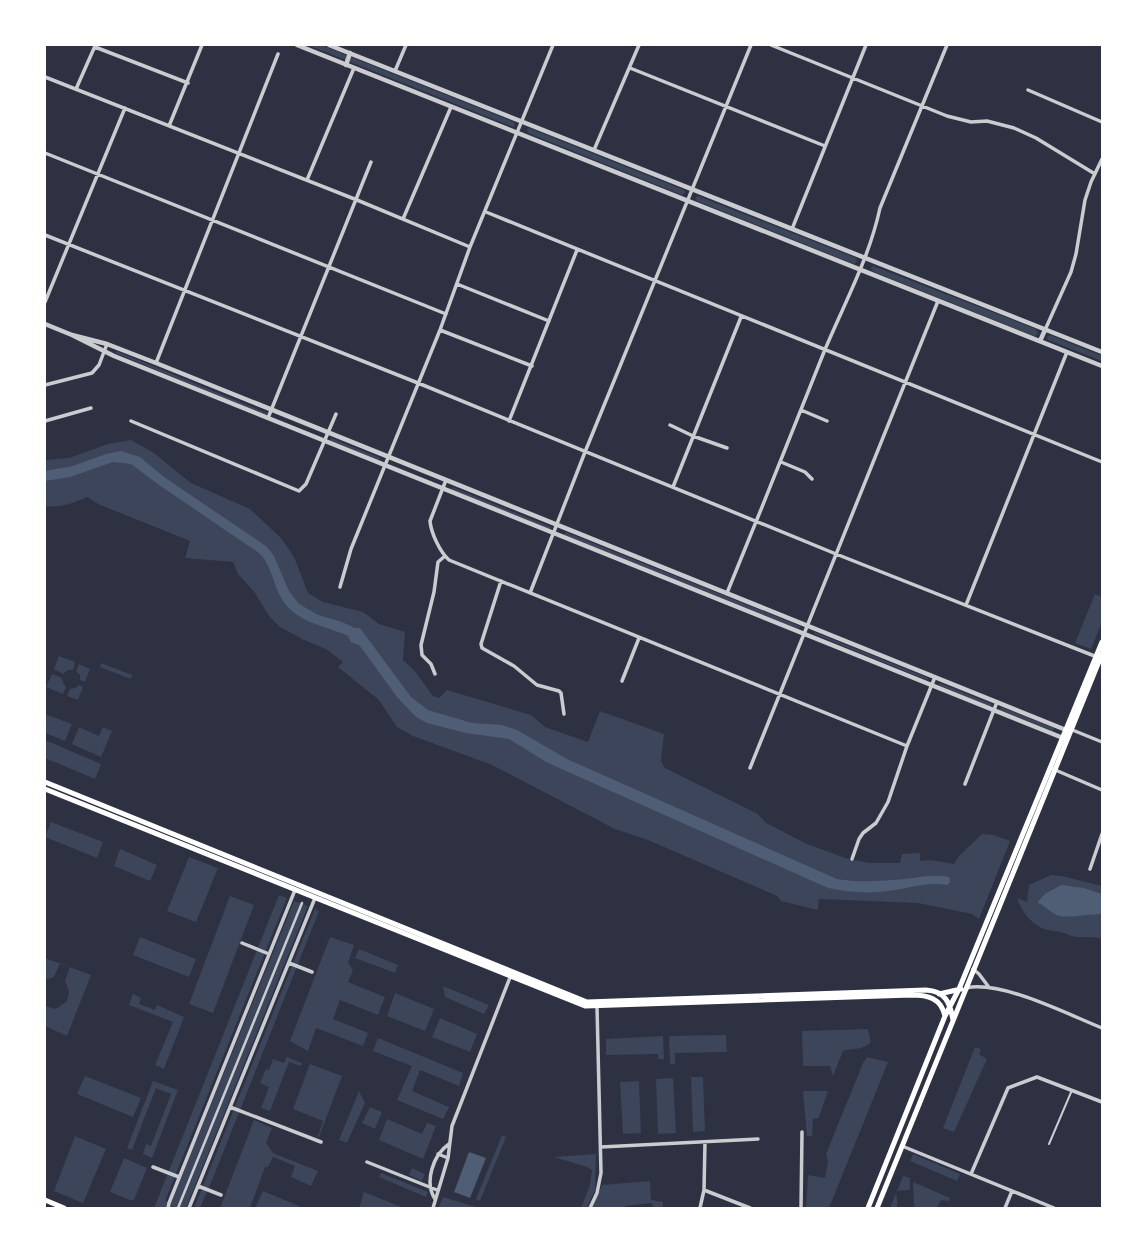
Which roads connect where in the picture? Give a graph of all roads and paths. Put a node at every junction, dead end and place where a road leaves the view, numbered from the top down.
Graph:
1 (202, 45) edge
2 (297, 45) edge
3 (329, 45) edge
4 (406, 45) edge
5 (553, 45) edge
6 (639, 45) edge
7 (752, 45) edge
8 (771, 45) edge
9 (866, 45) edge
10 (947, 45) edge
11 (96, 46) edge
12 (350, 53) junction
13 (278, 54) dead end
14 (346, 65) junction
15 (354, 68) junction
16 (630, 68) junction
17 (395, 71) junction
18 (45, 77) edge
19 (853, 78) junction
20 (188, 83) junction
21 (76, 89) junction
22 (1028, 90) dead end
23 (451, 106) junction
24 (727, 106) junction
25 (921, 107) junction
26 (125, 108) junction
27 (523, 122) junction
28 (1102, 122) edge
29 (169, 126) junction
30 (518, 133) junction
31 (824, 146) junction
32 (594, 150) junction
33 (45, 153) edge
34 (240, 154) junction
35 (1102, 160) edge
36 (371, 162) dead end
37 (1095, 174) junction
38 (98, 175) junction
39 (307, 180) junction
40 (693, 190) junction
41 (357, 200) junction
42 (689, 201) junction
43 (486, 212) junction
44 (404, 219) junction
45 (212, 221) junction
46 (792, 229) junction
47 (45, 235) edge
48 (69, 245) junction
49 (470, 247) junction
50 (577, 250) junction
51 (865, 258) junction
52 (329, 266) junction
53 (860, 269) junction
54 (656, 282) junction
55 (457, 284) junction
56 (184, 291) junction
57 (938, 300) junction
58 (45, 302) edge
59 (446, 314) junction
60 (741, 317) junction
61 (549, 321) junction
62 (45, 324) edge
63 (440, 330) junction
64 (1045, 330) junction
65 (72, 335) junction
66 (301, 338) junction
67 (1040, 341) junction
68 (107, 344) junction
69 (825, 350) junction
70 (104, 351) junction
71 (1067, 352) junction
72 (1102, 352) edge
73 (156, 363) junction
74 (532, 366) junction
75 (1102, 366) edge
76 (418, 383) junction
77 (905, 383) junction
78 (45, 384) edge
79 (91, 408) dead end
80 (272, 409) junction
81 (801, 410) junction
82 (336, 414) dead end
83 (268, 418) junction
84 (45, 421) edge
85 (131, 421) dead end
86 (509, 421) junction
87 (827, 421) dead end
88 (670, 425) dead end
89 (329, 432) junction
90 (693, 436) junction
91 (1033, 436) junction
92 (325, 441) junction
93 (727, 448) dead end
94 (585, 452) junction
95 (389, 456) junction
96 (781, 462) junction
97 (1102, 462) edge
98 (385, 466) junction
99 (812, 479) dead end
100 (446, 480) junction
101 (673, 487) junction
102 (442, 488) junction
103 (756, 522) junction
104 (558, 525) junction
105 (554, 533) junction
106 (836, 554) junction
107 (445, 556) junction
108 (501, 581) junction
109 (340, 587) dead end
110 (530, 593) junction
111 (727, 593) junction
112 (966, 605) junction
113 (807, 625) junction
114 (803, 634) junction
115 (639, 638) junction
116 (1102, 642) edge
117 (1099, 656) edge
118 (435, 674) dead end
119 (935, 677) junction
120 (622, 681) dead end
121 (932, 686) junction
122 (779, 694) junction
123 (997, 702) junction
124 (994, 710) junction
125 (564, 714) dead end
126 (1068, 729) junction
127 (1069, 736) junction
128 (1063, 738) junction
129 (1102, 742) edge
130 (906, 746) junction
131 (750, 768) dead end
132 (1052, 769) junction
133 (45, 782) edge
134 (965, 784) dead end
135 (45, 789) edge
136 (1102, 790) edge
137 (1102, 834) edge
138 (852, 859) dead end
139 (1090, 869) dead end
140 (297, 884) junction
141 (295, 890) junction
142 (317, 895) junction
143 (999, 899) junction
144 (302, 902) dead end
145 (242, 943) dead end
146 (269, 954) junction
147 (289, 963) junction
148 (973, 969) junction
149 (312, 972) dead end
150 (511, 974) junction
151 (988, 986) junction
152 (966, 988) junction
153 (959, 989) junction
154 (941, 993) junction
155 (928, 996) junction
156 (730, 999) junction
157 (597, 1004) junction
158 (950, 1006) junction
159 (945, 1016) junction
160 (953, 1020) junction
161 (1102, 1028) edge
162 (1072, 1090) junction
163 (1102, 1102) edge
164 (230, 1107) junction
165 (802, 1132) dead end
166 (758, 1139) dead end
167 (321, 1142) dead end
168 (705, 1142) junction
169 (894, 1143) junction
170 (449, 1144) junction
171 (1049, 1144) dead end
172 (902, 1146) junction
173 (601, 1147) junction
174 (438, 1154) junction
175 (448, 1158) junction
176 (367, 1162) dead end
177 (152, 1167) dead end
178 (971, 1174) junction
179 (179, 1178) junction
180 (198, 1186) junction
181 (430, 1186) junction
182 (437, 1190) junction
183 (704, 1190) junction
184 (1012, 1191) junction
185 (221, 1195) dead end
186 (434, 1199) junction
187 (45, 1200) edge
188 (60, 1207) edge
189 (64, 1208) edge
190 (168, 1208) edge
191 (178, 1208) edge
192 (189, 1208) edge
193 (433, 1208) edge
194 (590, 1208) edge
195 (700, 1208) edge
196 (750, 1208) edge
197 (801, 1208) edge
198 (868, 1208) edge
199 (877, 1208) edge
200 (1004, 1208) edge
201 (1054, 1208) edge

1 - 20 street
2 - 14 street
3 - 12 street
4 - 17 street
5 - 27 street
6 - 16 street
7 - 24 street
8 - 19 street
9 - 19 street
10 - 25 street
11 - 20 street
11 - 21 street
12 - 14 street
12 - 17 street
13 - 34 street
14 - 15 street
15 - 23 street
15 - 39 street
16 - 24 street
16 - 32 street
17 - 27 street
18 - 21 street
19 - 25 street
19 - 31 street
20 - 29 street
21 - 26 street
22 - 28 street
23 - 30 street
23 - 44 street
24 - 31 street
24 - 40 street
25 - 37 street
25 - 51 street
26 - 29 street
26 - 38 street
27 - 30 street
27 - 32 street
29 - 34 street
30 - 42 street
30 - 43 street
31 - 46 street
32 - 40 street
33 - 38 street
34 - 39 street
34 - 45 street
35 - 37 street
36 - 41 street
37 - 64 street
38 - 45 street
38 - 48 street
39 - 41 street
40 - 42 street
40 - 46 street
41 - 44 street
41 - 52 street
42 - 53 street
42 - 54 street
43 - 49 street
43 - 50 street
44 - 49 street
45 - 52 street
45 - 56 street
46 - 51 street
47 - 48 street
48 - 56 street
48 - 58 street
49 - 55 street
50 - 54 street
50 - 61 street
51 - 53 street
51 - 64 street
52 - 59 street
52 - 66 street
53 - 57 street
53 - 69 street
54 - 60 street
54 - 94 street
55 - 59 street
55 - 61 street
56 - 66 street
56 - 73 street
57 - 67 street
57 - 77 street
59 - 63 street
60 - 69 street
60 - 90 street
61 - 74 street
62 - 65 street
63 - 74 street
63 - 76 street
64 - 67 street
64 - 72 street
65 - 68 street
65 - 70 street
66 - 76 street
66 - 80 street
67 - 71 street
68 - 70 street
68 - 73 street
69 - 77 street
69 - 81 street
70 - 78 street
70 - 83 street
71 - 75 street
71 - 91 street
73 - 80 street
74 - 86 street
76 - 86 street
76 - 95 street
77 - 91 street
77 - 106 street
79 - 84 street
80 - 83 street
80 - 89 street
81 - 87 street
81 - 96 street
82 - 89 street
83 - 92 street
85 - 92 street
86 - 94 street
88 - 90 street
89 - 92 street
89 - 95 street
90 - 93 street
90 - 101 street
91 - 97 street
91 - 112 street
92 - 98 street
94 - 101 street
94 - 104 street
95 - 98 street
95 - 100 street
96 - 99 street
96 - 103 street
98 - 102 street
98 - 109 street
100 - 102 street
100 - 104 street
101 - 103 street
102 - 105 street
102 - 107 street
103 - 106 street
103 - 111 street
104 - 105 street
104 - 111 street
105 - 110 street
105 - 114 street
106 - 112 street
106 - 113 street
107 - 108 street
107 - 118 street
108 - 110 street
108 - 125 street
110 - 115 street
111 - 113 street
112 - 117 street
113 - 114 street
113 - 119 street
114 - 121 street
114 - 122 street
115 - 120 street
115 - 122 street
116 - 117 main road
117 - 126 main road
119 - 121 street
119 - 123 street
121 - 124 street
121 - 130 street
122 - 130 street
122 - 131 street
123 - 124 street
123 - 126 street
124 - 128 street
124 - 134 street
126 - 127 main road
126 - 128 main road
126 - 129 street
127 - 128 street
127 - 132 main road
128 - 132 main road
130 - 138 street
132 - 136 street
132 - 143 main road
133 - 140 main road
135 - 141 main road
137 - 139 street
140 - 141 main road
140 - 142 main road
141 - 142 main road
141 - 146 street
142 - 147 street
142 - 150 main road
143 - 148 main road
143 - 153 main road
144 - 191 street
145 - 146 street
146 - 179 street
147 - 149 street
147 - 164 street
148 - 151 street
148 - 152 main road
150 - 157 main road
150 - 170 street
151 - 152 street
151 - 161 street
152 - 153 main road
152 - 160 main road
153 - 154 main road
153 - 158 main road
154 - 155 main road
154 - 156 main road
154 - 158 main road
155 - 156 main road
155 - 159 main road
156 - 157 main road
157 - 173 street
158 - 159 main road
158 - 160 main road
159 - 169 main road
160 - 172 main road
162 - 163 street
162 - 171 lane
162 - 178 street
164 - 167 street
164 - 180 street
165 - 197 street
166 - 168 street
168 - 173 street
168 - 183 street
169 - 172 main road
169 - 198 main road
170 - 174 street
170 - 175 street
172 - 178 street
172 - 199 main road
173 - 194 street
174 - 175 street
174 - 181 street
175 - 182 street
176 - 181 street
177 - 179 street
178 - 184 street
179 - 190 street
180 - 185 street
180 - 192 street
181 - 182 street
181 - 186 street
182 - 186 street
183 - 195 street
183 - 196 street
184 - 200 street
184 - 201 street
186 - 193 street
187 - 188 main road
188 - 189 main road

